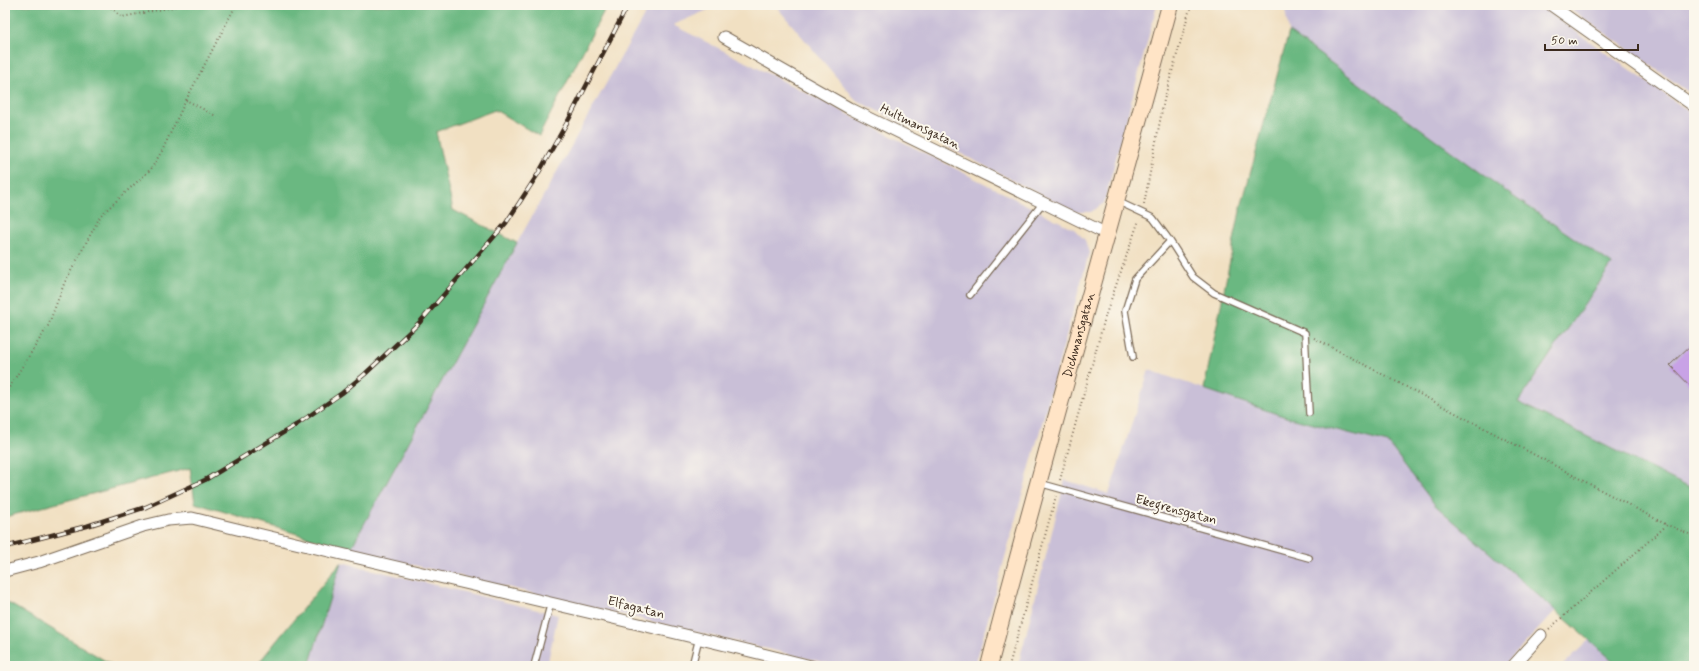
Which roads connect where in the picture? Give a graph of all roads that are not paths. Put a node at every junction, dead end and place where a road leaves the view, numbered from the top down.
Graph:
1 (1170, 5) edge
2 (1551, 5) edge
3 (724, 37) dead end
4 (1694, 106) edge
5 (1117, 201) junction
6 (1042, 204) junction
7 (1107, 234) junction
8 (1170, 241) junction
9 (970, 295) dead end
10 (1133, 356) dead end
11 (1309, 414) dead end
12 (1037, 483) junction
13 (1309, 558) dead end
14 (5, 571) edge
15 (551, 602) junction
16 (1541, 636) road end
17 (699, 638) junction
18 (534, 666) edge
19 (692, 666) edge
20 (811, 666) edge
21 (989, 666) edge
22 (1513, 666) edge

1 - 5 street, Dichmansgatan
2 - 4 street
3 - 6 street, Hultmansgatan
5 - 7 street, Dichmansgatan
5 - 8 lane
6 - 7 street, Hultmansgatan
6 - 9 lane
7 - 12 street, Dichmansgatan
8 - 10 lane
8 - 11 lane
12 - 13 lane, Ekegrensgatan
12 - 21 street, Dichmansgatan
14 - 15 street, Elfagatan
15 - 17 street, Elfagatan
15 - 18 lane
16 - 22 street
17 - 19 lane
17 - 20 street, Elfagatan

